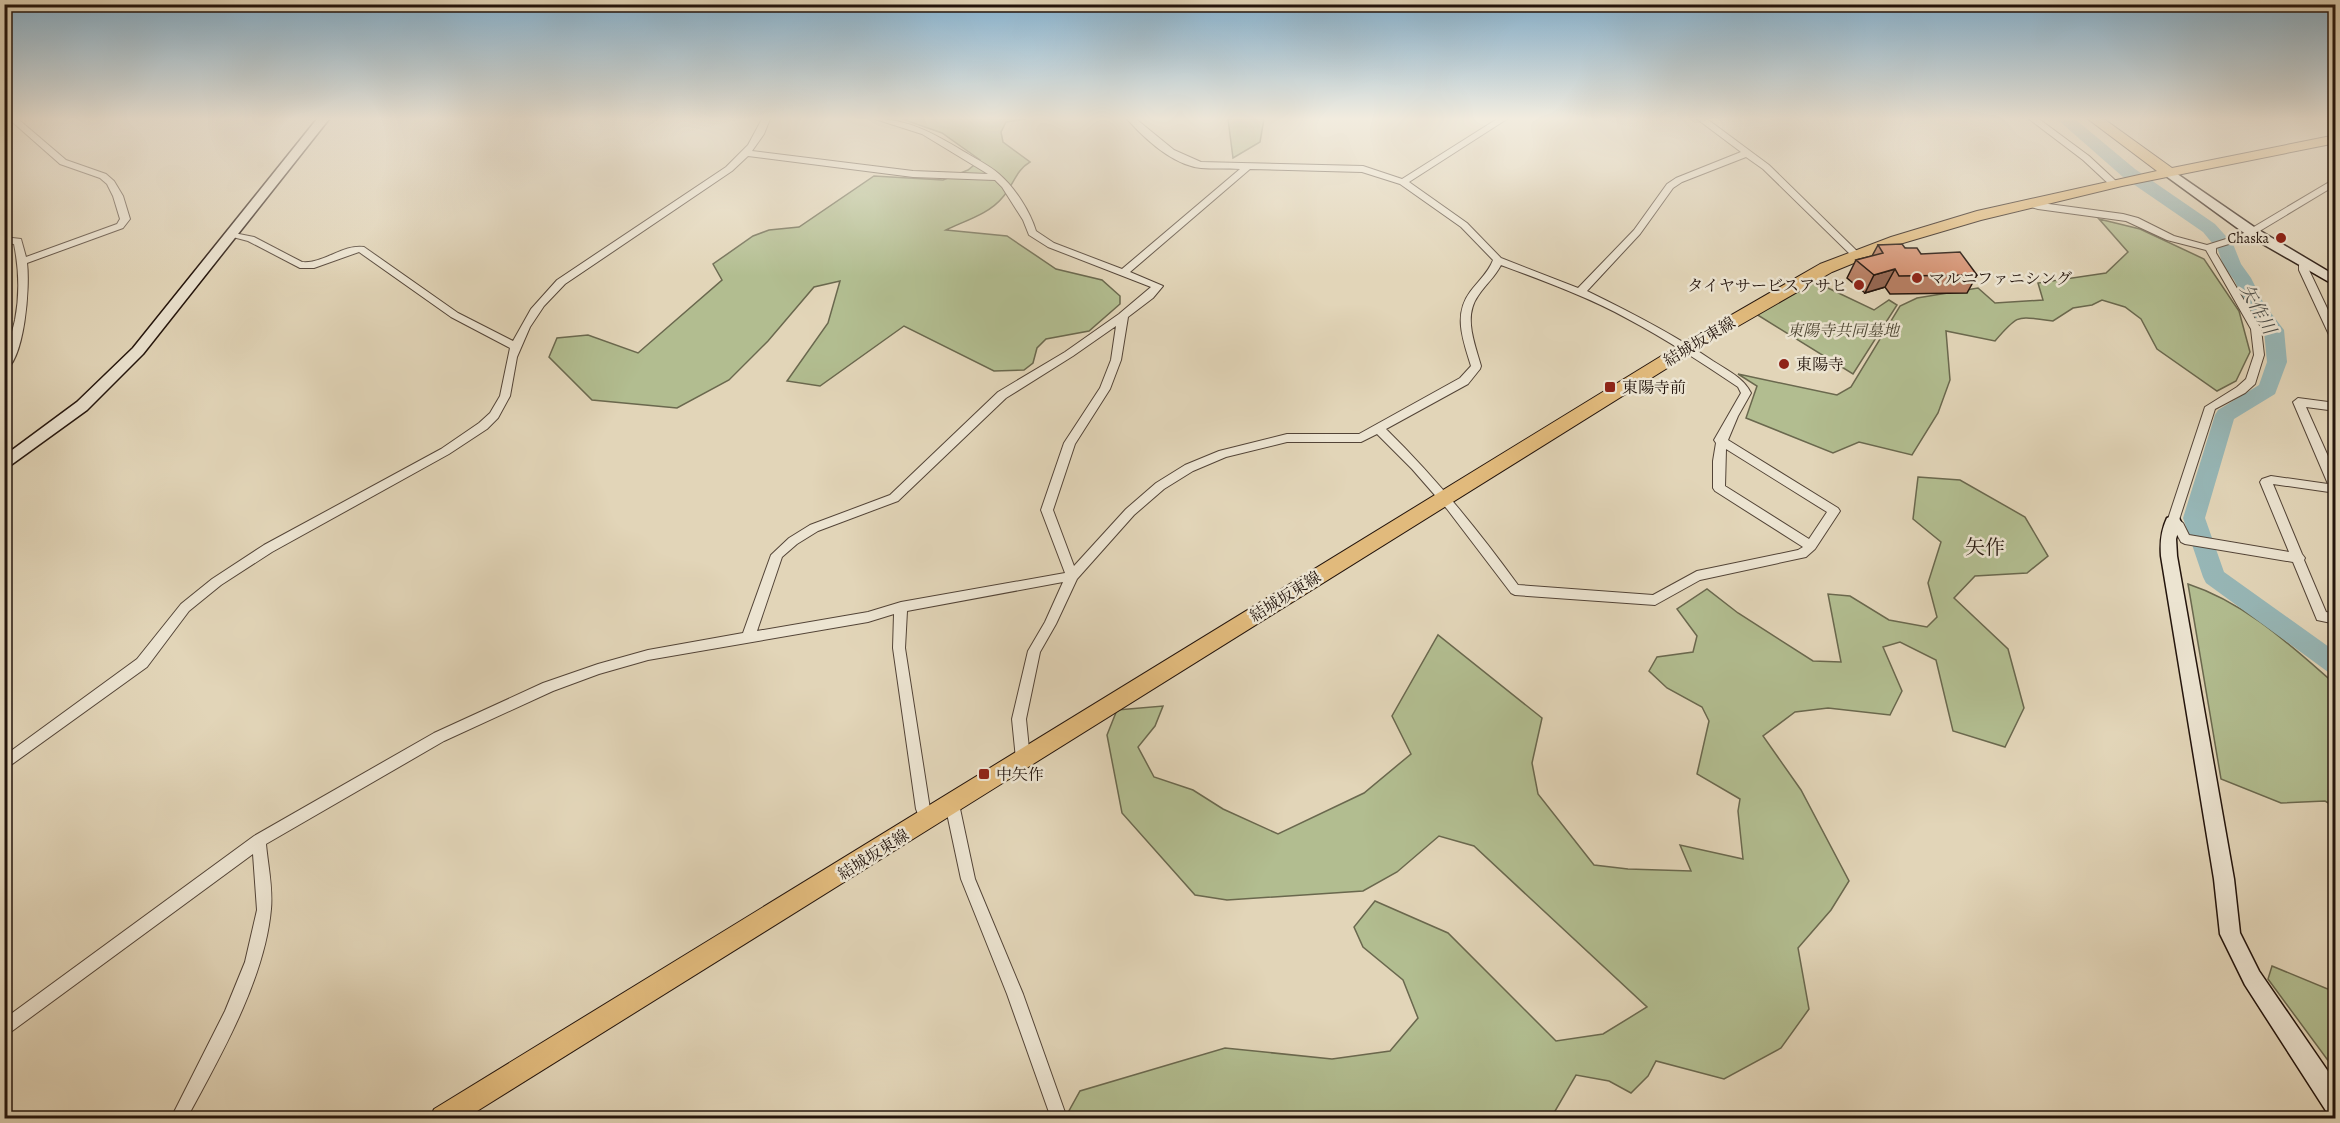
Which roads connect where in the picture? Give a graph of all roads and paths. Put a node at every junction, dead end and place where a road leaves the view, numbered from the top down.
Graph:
1 (90, 171) edge
2 (282, 171) edge
3 (721, 171) edge
4 (893, 171) edge
5 (990, 171) edge
6 (1242, 171) edge
7 (1370, 171) edge
8 (1419, 171) edge
9 (1701, 171) edge
10 (1769, 171) edge
11 (2103, 171) edge
12 (2159, 171) edge
13 (2175, 171) edge
14 (2162, 174) junction
15 (994, 177) junction
16 (2336, 181) edge
17 (1402, 182) junction
18 (2118, 183) junction
19 (2026, 204) junction
20 (2252, 232) junction
21 (232, 234) junction
22 (4, 240) edge
23 (2212, 246) junction
24 (1856, 255) junction
25 (1498, 260) junction
26 (24, 261) junction
27 (2304, 265) junction
28 (1123, 273) junction
29 (2336, 282) edge
30 (1580, 292) junction
31 (1123, 316) junction
32 (2336, 339) edge
33 (515, 346) junction
34 (1687, 348) junction
35 (9, 350) edge
36 (4, 369) edge
37 (2336, 407) edge
38 (1378, 428) junction
39 (1720, 440) junction
40 (4, 464) edge
41 (2336, 489) edge
42 (1447, 498) junction
43 (2173, 522) junction
44 (1811, 546) junction
45 (2299, 558) junction
46 (1072, 576) junction
47 (901, 607) junction
48 (2336, 619) edge
49 (748, 638) junction
50 (1023, 759) junction
51 (4, 765) edge
52 (952, 804) junction
53 (927, 820) junction
54 (259, 841) junction
55 (4, 1029) edge
56 (2336, 1106) edge
57 (179, 1119) edge
58 (443, 1119) edge
59 (1059, 1119) edge

1 - 26 street
2 - 21 street
3 - 33 street
4 - 15 street
5 - 15 street
6 - 28 street
7 - 17 street
8 - 17 street
9 - 30 street
10 - 24 street
11 - 18 street
12 - 14 main road
13 - 14 main road, 結城坂東線
14 - 18 main road, 結城坂東線
14 - 20 street
15 - 28 street
16 - 20 street
17 - 25 street
18 - 19 main road, 結城坂東線
19 - 23 street
19 - 24 main road, 結城坂東線
20 - 23 street
20 - 27 street
21 - 33 street
21 - 40 street
22 - 26 street
23 - 43 street
24 - 34 main road, 結城坂東線
25 - 30 street
25 - 38 street
26 - 35 street
27 - 29 street
27 - 32 street
28 - 31 street
30 - 34 street
31 - 46 street
31 - 49 street
33 - 51 street
34 - 39 street
34 - 42 main road, 結城坂東線
35 - 36 street
37 - 41 street
38 - 42 street
38 - 46 street
39 - 44 street
39 - 44 street
41 - 45 street
42 - 44 street
42 - 50 main road, 結城坂東線
43 - 45 street
43 - 56 street
45 - 48 street
46 - 47 street
46 - 50 street
47 - 49 street
47 - 53 street
49 - 54 street
50 - 52 main road, 結城坂東線
52 - 53 main road, 結城坂東線
52 - 59 street
53 - 58 main road, 結城坂東線
54 - 55 street
54 - 57 street

